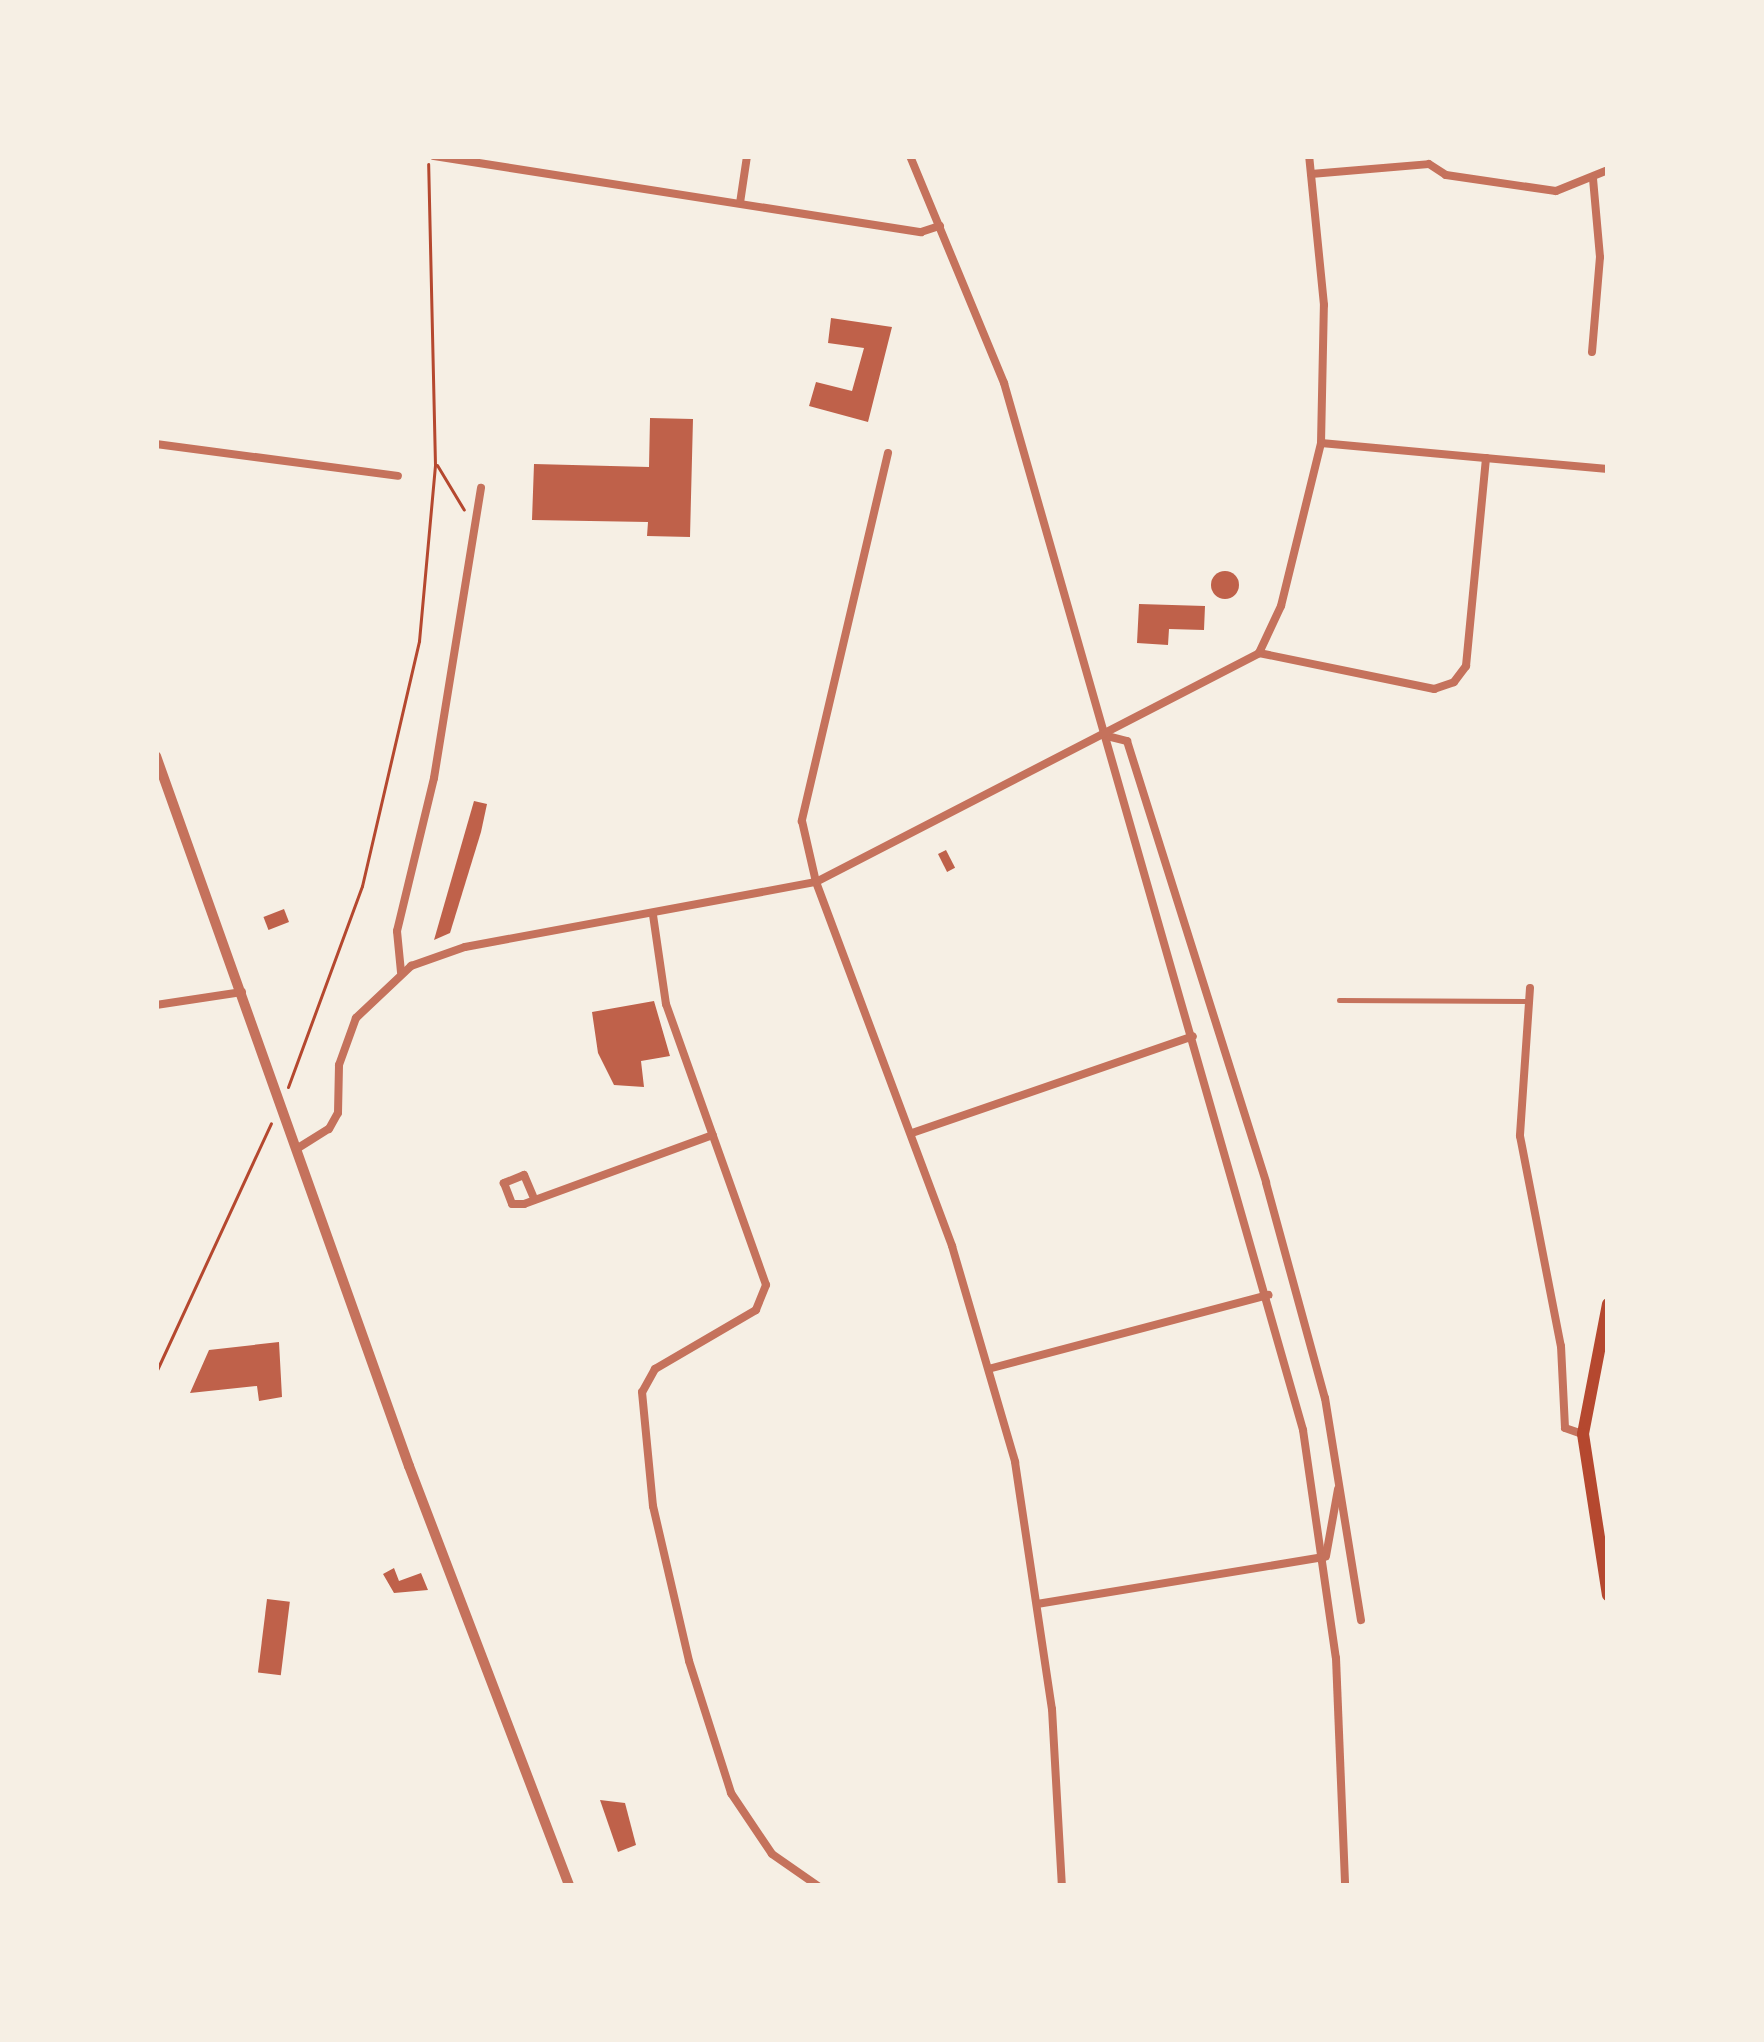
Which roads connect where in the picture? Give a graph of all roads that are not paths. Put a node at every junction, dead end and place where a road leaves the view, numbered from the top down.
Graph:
1 (431, 156) edge
2 (527, 156) edge
3 (747, 156) edge
4 (910, 156) edge
5 (1310, 156) edge
6 (1608, 170) edge
7 (524, 171) junction
8 (1311, 174) junction
9 (1593, 178) junction
10 (740, 203) junction
11 (940, 226) junction
12 (1592, 352) dead end
13 (1321, 443) junction
14 (156, 444) edge
15 (888, 453) dead end
16 (1486, 458) junction
17 (1608, 469) edge
18 (398, 476) dead end
19 (481, 488) dead end
20 (1259, 653) junction
21 (1102, 734) junction
22 (156, 756) edge
23 (816, 881) junction
24 (653, 914) junction
25 (401, 972) junction
26 (1530, 988) dead end
27 (242, 992) junction
28 (1339, 1000) dead end
29 (1530, 1001) junction
30 (156, 1005) edge
31 (1193, 1036) junction
32 (912, 1133) junction
33 (712, 1135) junction
34 (298, 1148) junction
35 (533, 1196) junction
36 (1269, 1295) junction
37 (1608, 1304) edge
38 (992, 1368) junction
39 (1583, 1434) junction
40 (1338, 1465) junction
41 (1604, 1554) edge
42 (1325, 1557) junction
43 (1608, 1595) edge
44 (1037, 1604) junction
45 (1361, 1620) dead end
46 (569, 1886) edge
47 (818, 1886) edge
48 (1062, 1886) edge
49 (1345, 1886) edge

1 - 7 street
2 - 7 street
3 - 10 street
4 - 11 street
5 - 8 street
6 - 9 street
7 - 10 street
8 - 9 street
8 - 13 street
9 - 12 street
10 - 11 street
11 - 21 street
13 - 16 street
13 - 20 street
14 - 18 street
15 - 23 street
16 - 17 street
16 - 20 street
19 - 25 street
20 - 21 street
21 - 23 street
21 - 31 street
21 - 40 street
22 - 27 street
23 - 24 street
23 - 32 street
24 - 25 street
24 - 33 street
25 - 34 street
26 - 29 street
27 - 30 street
27 - 34 street
28 - 29 lane
29 - 39 street
31 - 32 street
31 - 36 street
32 - 38 street
33 - 35 street
33 - 47 street
34 - 46 street
35 - 35 street
36 - 38 street
36 - 42 street
37 - 39 main road
38 - 44 street
39 - 41 main road
40 - 42 street
40 - 45 street
41 - 43 main road
42 - 44 street
42 - 49 street
44 - 48 street

